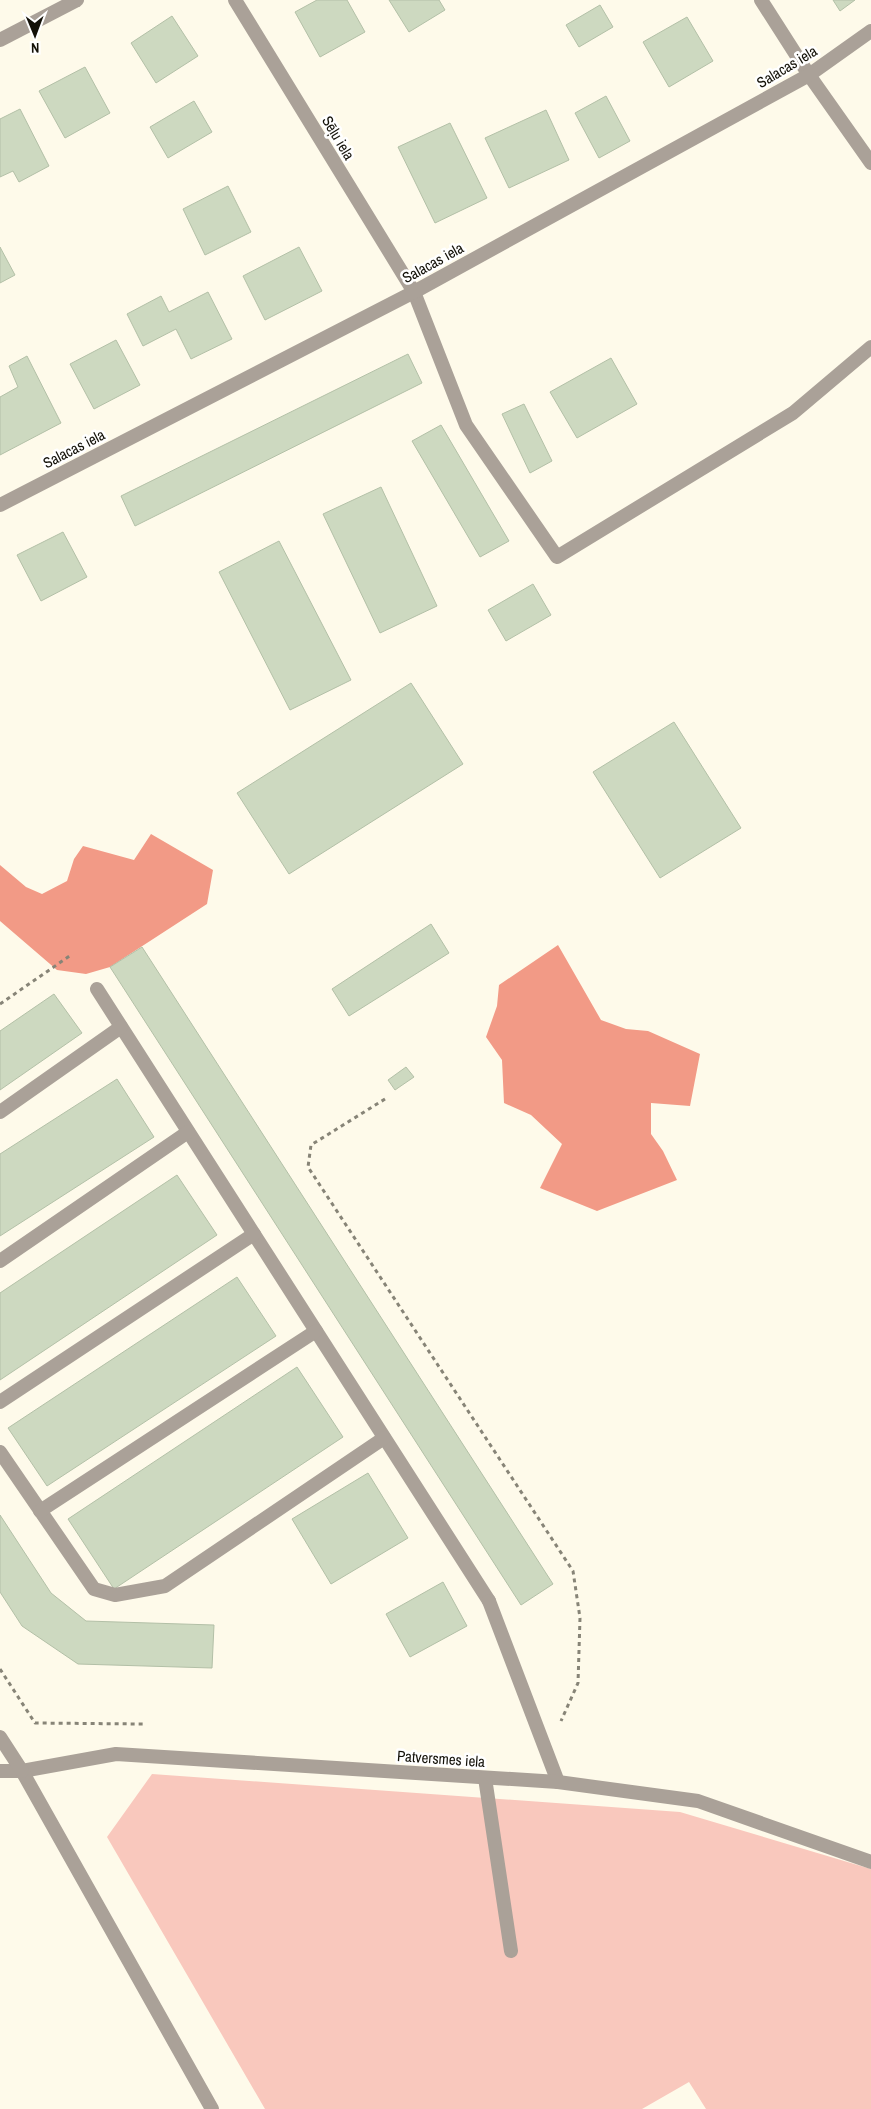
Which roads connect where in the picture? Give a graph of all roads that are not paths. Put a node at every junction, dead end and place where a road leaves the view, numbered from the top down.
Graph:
1 (77, 0) edge
2 (235, 0) edge
3 (761, 0) edge
4 (871, 31) edge
5 (0, 40) edge
6 (809, 75) junction
7 (871, 163) edge
8 (414, 292) junction
9 (871, 347) edge
10 (0, 505) edge
11 (97, 989) dead end
12 (121, 1027) junction
13 (0, 1112) edge
14 (188, 1132) junction
15 (254, 1234) junction
16 (0, 1261) edge
17 (316, 1331) junction
18 (0, 1402) edge
19 (384, 1438) junction
20 (0, 1452) edge
21 (40, 1511) junction
22 (0, 1737) edge
23 (0, 1771) edge
24 (22, 1772) junction
25 (486, 1778) junction
26 (558, 1782) junction
27 (871, 1862) edge
28 (511, 1951) dead end
29 (212, 2109) edge

1 - 5 street
2 - 8 street, Sēļu iela
3 - 6 street
4 - 6 street, Salacas iela
6 - 7 street
6 - 8 street, Salacas iela
8 - 9 street, Sēļu iela
8 - 10 street, Salacas iela
11 - 12 street
12 - 13 street
12 - 14 street
14 - 15 street
14 - 16 street
15 - 17 street
15 - 18 street
17 - 19 street
17 - 21 street
19 - 21 street
19 - 26 street
20 - 21 street
22 - 24 street
23 - 24 street, Patversmes iela
24 - 25 street, Patversmes iela
24 - 29 street
25 - 26 street, Patversmes iela
25 - 28 street
26 - 27 street, Patversmes iela

